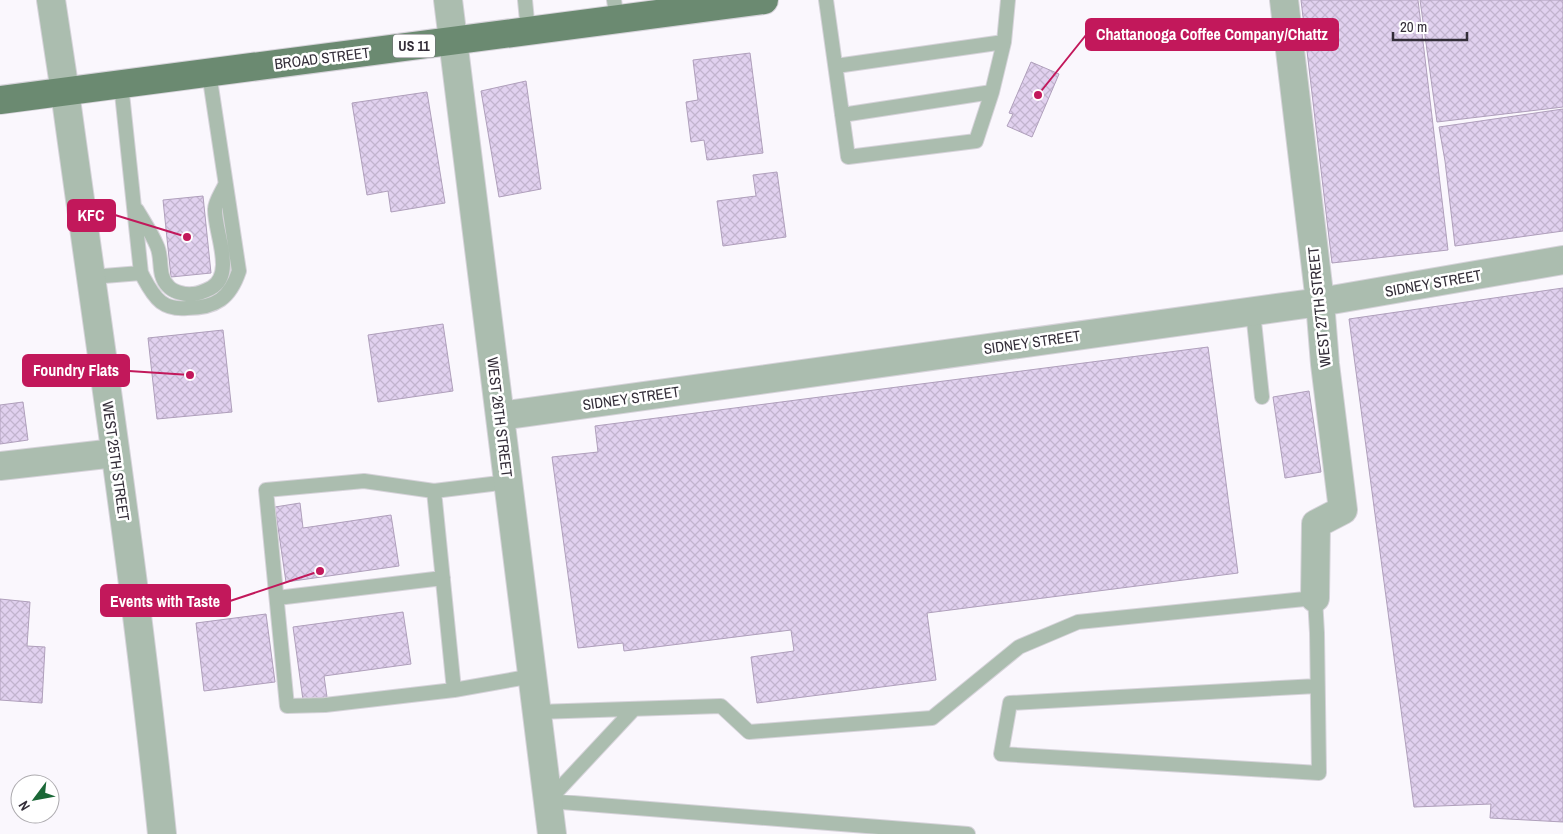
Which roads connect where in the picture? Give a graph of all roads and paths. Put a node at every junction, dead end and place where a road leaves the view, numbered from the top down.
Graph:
1 (51, 0) edge
2 (448, 0) edge
3 (525, 0) edge
4 (764, 0) edge
5 (826, 0) edge
6 (1008, 0) edge
7 (1284, 0) edge
8 (616, 10) edge
9 (528, 31) junction
10 (454, 41) junction
11 (1004, 42) junction
12 (836, 66) junction
13 (209, 73) junction
14 (121, 84) junction
15 (65, 92) junction
16 (992, 92) junction
17 (0, 100) edge
18 (842, 115) junction
19 (225, 184) junction
20 (134, 205) junction
21 (1563, 260) edge
22 (141, 272) junction
23 (91, 277) junction
24 (1320, 302) junction
25 (1252, 312) junction
26 (1262, 397) dead end
27 (500, 416) junction
28 (115, 453) junction
29 (0, 466) edge
30 (508, 482) junction
31 (434, 491) junction
32 (443, 578) junction
33 (277, 598) junction
34 (1315, 598) junction
35 (533, 676) junction
36 (1318, 686) junction
37 (454, 690) junction
38 (634, 709) junction
39 (537, 712) junction
40 (548, 801) junction
41 (162, 834) edge
42 (552, 834) edge
43 (968, 834) edge

1 - 15 street, WEST 25TH STREET
2 - 10 street, WEST 26TH STREET
3 - 9 lane
4 - 8 main road, BROAD STREET / US 11
5 - 12 lane
6 - 11 lane
7 - 24 street, WEST 27TH STREET
8 - 9 main road, BROAD STREET / US 11
9 - 10 main road, BROAD STREET / US 11
10 - 13 main road, BROAD STREET / US 11
10 - 27 street, WEST 26TH STREET
11 - 12 lane
11 - 16 lane
12 - 18 lane
13 - 14 main road, BROAD STREET / US 11
13 - 19 lane
14 - 15 main road, BROAD STREET / US 11
14 - 20 lane
15 - 17 main road, BROAD STREET / US 11
15 - 23 street, WEST 25TH STREET
16 - 18 lane
16 - 18 lane
19 - 20 lane
19 - 22 lane
20 - 22 lane
21 - 24 street, SIDNEY STREET
22 - 23 lane
23 - 28 street, WEST 25TH STREET
24 - 25 street, SIDNEY STREET
24 - 34 street, WEST 27TH STREET
25 - 26 lane
25 - 27 street, SIDNEY STREET
27 - 30 street, WEST 26TH STREET
28 - 29 street
28 - 41 street, WEST 25TH STREET
30 - 31 lane
30 - 35 street, WEST 26TH STREET
31 - 32 lane
31 - 33 lane
32 - 33 lane
32 - 37 lane
33 - 37 lane
34 - 36 lane
34 - 38 lane
35 - 37 lane
35 - 39 street, WEST 26TH STREET
36 - 36 lane
38 - 39 lane
38 - 40 lane
39 - 40 street, WEST 26TH STREET
40 - 42 street, WEST 26TH STREET
40 - 43 lane

